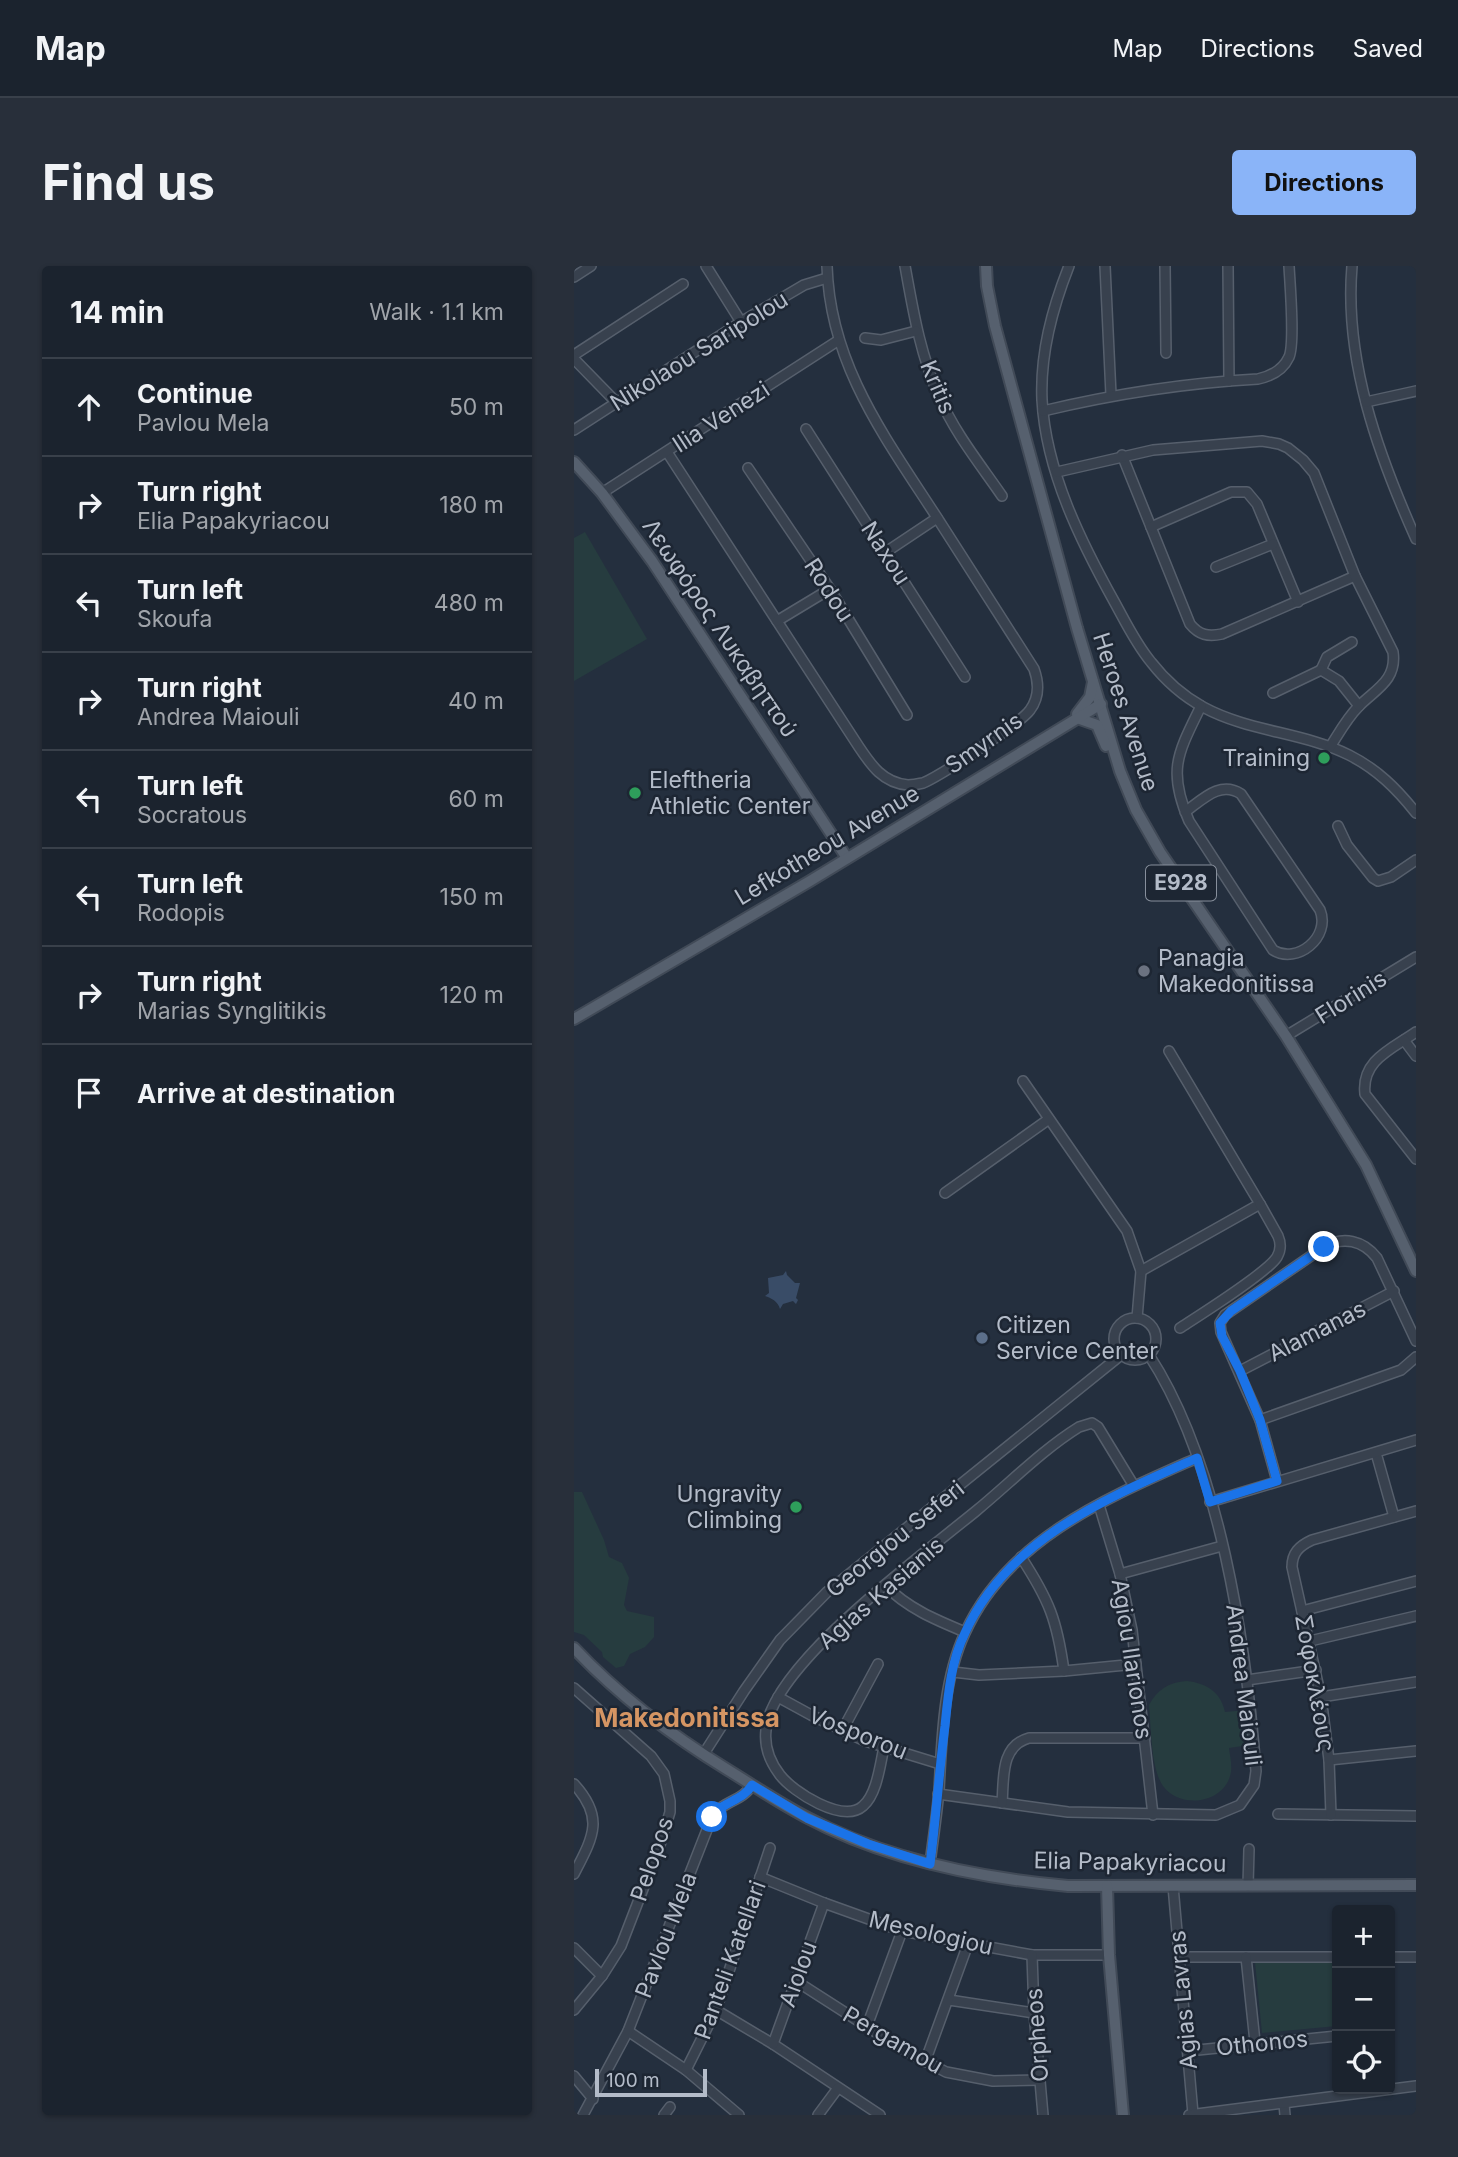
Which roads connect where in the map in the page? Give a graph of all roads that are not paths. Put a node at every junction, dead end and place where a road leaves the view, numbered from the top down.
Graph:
1 (591, 266) edge
2 (827, 266) edge
3 (905, 266) edge
4 (986, 266) edge
5 (1069, 266) edge
6 (1105, 266) edge
7 (1165, 266) edge
8 (1228, 266) edge
9 (1289, 266) edge
10 (1352, 266) edge
11 (710, 267) edge
12 (574, 276) edge
13 (827, 278) junction
14 (684, 284) dead end
15 (741, 322) junction
16 (916, 331) junction
17 (865, 338) dead end
18 (839, 340) junction
19 (1166, 353) dead end
20 (574, 357) edge
21 (1229, 381) junction
22 (1416, 390) edge
23 (1111, 395) junction
24 (1366, 402) junction
25 (617, 403) junction
26 (1043, 411) junction
27 (806, 429) dead end
28 (574, 430) edge
29 (667, 452) junction
30 (1122, 455) junction
31 (574, 461) edge
32 (748, 468) dead end
33 (1057, 472) junction
34 (603, 493) junction
35 (1002, 496) dead end
36 (937, 518) junction
37 (1151, 527) junction
38 (1416, 539) edge
39 (1273, 544) junction
40 (886, 552) junction
41 (1216, 567) dead end
42 (1355, 576) junction
43 (830, 589) junction
44 (1297, 602) junction
45 (777, 621) junction
46 (1352, 642) dead end
47 (1321, 670) junction
48 (964, 677) dead end
49 (1093, 679) junction
50 (1273, 693) dead end
51 (1101, 704) junction
52 (1202, 706) junction
53 (1359, 706) junction
54 (907, 715) dead end
55 (1077, 718) junction
56 (1062, 728) junction
57 (1330, 747) junction
58 (1123, 778) junction
59 (1185, 812) junction
60 (1416, 813) edge
61 (1338, 826) dead end
62 (847, 858) junction
63 (1416, 860) edge
64 (1416, 957) edge
65 (574, 1019) edge
66 (1416, 1032) edge
67 (1286, 1037) junction
68 (1404, 1040) junction
69 (1169, 1051) dead end
70 (1416, 1056) edge
71 (1023, 1081) dead end
72 (1049, 1119) junction
73 (1416, 1159) edge
74 (946, 1193) dead end
75 (1260, 1204) junction
76 (1416, 1271) edge
77 (1141, 1272) junction
78 (1394, 1291) junction
79 (1137, 1318) junction
80 (1180, 1328) dead end
81 (1416, 1342) edge
82 (1121, 1355) junction
83 (1149, 1355) junction
84 (1416, 1357) edge
85 (1240, 1371) junction
86 (1260, 1420) junction
87 (1416, 1440) edge
88 (1376, 1453) junction
89 (1197, 1458) junction
90 (1277, 1481) junction
91 (1134, 1486) junction
92 (1210, 1502) junction
93 (1099, 1505) junction
94 (1416, 1511) edge
95 (1394, 1517) junction
96 (1222, 1546) junction
97 (1021, 1557) junction
98 (1120, 1574) junction
99 (1416, 1581) edge
100 (885, 1585) junction
101 (1302, 1611) junction
102 (1416, 1616) edge
103 (965, 1632) junction
104 (1310, 1641) junction
105 (574, 1648) edge
106 (878, 1664) dead end
107 (1136, 1664) junction
108 (1316, 1670) junction
109 (1064, 1671) junction
110 (953, 1672) junction
111 (1247, 1680) junction
112 (1416, 1682) edge
113 (574, 1688) edge
114 (778, 1697) junction
115 (1321, 1698) junction
116 (842, 1731) junction
117 (1145, 1738) junction
118 (884, 1747) junction
119 (1416, 1751) edge
120 (703, 1755) junction
121 (1329, 1760) junction
122 (940, 1764) junction
123 (574, 1784) edge
124 (752, 1785) junction
125 (938, 1794) junction
126 (1002, 1803) junction
127 (1278, 1814) dead end
128 (1153, 1815) junction
129 (1331, 1815) junction
130 (1416, 1815) edge
131 (770, 1848) dead end
132 (1249, 1849) dead end
133 (930, 1864) junction
134 (574, 1874) edge
135 (760, 1877) junction
136 (1416, 1885) edge
137 (1107, 1886) junction
138 (1173, 1886) junction
139 (1248, 1886) junction
140 (824, 1903) junction
141 (902, 1931) junction
142 (968, 1944) junction
143 (574, 1948) edge
144 (1032, 1955) junction
145 (1109, 1955) junction
146 (1179, 1957) junction
147 (1247, 1957) junction
148 (1395, 1957) edge
149 (1416, 1957) edge
150 (1332, 1958) edge
151 (602, 1976) junction
152 (796, 1981) junction
153 (948, 2000) junction
154 (574, 2010) edge
155 (716, 2010) junction
156 (1034, 2013) junction
157 (867, 2026) junction
158 (628, 2032) junction
159 (1332, 2035) edge
160 (1255, 2042) junction
161 (773, 2044) junction
162 (1188, 2051) junction
163 (925, 2062) junction
164 (686, 2070) junction
165 (574, 2076) edge
166 (1040, 2080) junction
167 (1416, 2086) edge
168 (838, 2088) junction
169 (1395, 2088) edge
170 (1343, 2094) edge
171 (593, 2099) junction
172 (1284, 2104) junction
173 (583, 2115) edge
174 (739, 2115) edge
175 (818, 2115) edge
176 (880, 2115) edge
177 (1043, 2115) edge
178 (1123, 2115) edge
179 (1191, 2115) edge
180 (1285, 2115) edge

1 - 12 street
2 - 13 street, Smyrnis
3 - 16 street, Kritis
4 - 49 main road, Heroes Avenue / E928
5 - 26 street
6 - 23 street
7 - 19 street
8 - 21 street
9 - 21 street
10 - 24 street
11 - 15 street
13 - 15 street, Nikolaou Saripolou
13 - 18 street, Smyrnis
14 - 20 street
15 - 25 street, Nikolaou Saripolou
16 - 17 street
16 - 35 street, Kritis
18 - 29 street, Ilia Venezi
18 - 36 street, Smyrnis
20 - 25 street
21 - 23 street
22 - 24 street
23 - 26 street
24 - 38 street
25 - 28 street, Nikolaou Saripolou
26 - 33 street
27 - 40 street, Naxou
29 - 34 street, Ilia Venezi
29 - 45 street, Smyrnis
30 - 33 street
30 - 37 street
30 - 42 street
31 - 34 main road, Λεωφόρος Λυκαβηττού
32 - 43 street, Rodou
33 - 52 street
34 - 62 main road, Λεωφόρος Λυκαβηττού
36 - 40 street
36 - 45 street, Smyrnis
37 - 39 street
37 - 44 street
39 - 41 street
39 - 44 street
40 - 48 street, Naxou
42 - 44 street
42 - 53 street
43 - 45 street
43 - 54 street, Rodou
46 - 47 street
47 - 50 street
47 - 53 street
49 - 51 main road, Heroes Avenue / E928
49 - 56 main road
51 - 55 main road, Lefkotheou Avenue
51 - 58 main road, Heroes Avenue / E928
52 - 57 street
52 - 59 street
53 - 57 street
55 - 56 main road, Lefkotheou Avenue
55 - 58 main road
56 - 62 main road, Lefkotheou Avenue
57 - 60 street
58 - 67 main road, Heroes Avenue / E928
59 - 59 street
61 - 63 street
62 - 65 main road, Lefkotheou Avenue
64 - 67 street, Florinis
66 - 68 street
67 - 76 main road, Heroes Avenue / E928
68 - 70 street
68 - 73 street
69 - 75 street
71 - 72 street
72 - 74 street
72 - 77 street
75 - 77 street
75 - 80 street
77 - 79 street
78 - 81 street
78 - 85 street, Alamanas
78 - 85 street
79 - 82 street
79 - 83 street
82 - 83 street
82 - 120 street, Georgiou Seferi
83 - 89 street, Andrea Maiouli
84 - 86 street
85 - 86 street
86 - 90 street
87 - 88 street
88 - 90 street
88 - 95 street
89 - 91 street
89 - 92 street, Andrea Maiouli
90 - 92 street
91 - 93 street
91 - 100 street, Agias Kasianis
92 - 96 street, Andrea Maiouli
93 - 97 street
93 - 98 street, Agiou Ilarionos
94 - 95 street
95 - 101 street, Σοφοκλέους
96 - 98 street
96 - 111 street, Andrea Maiouli
97 - 103 street
97 - 109 street
98 - 107 street, Agiou Ilarionos
99 - 101 street
100 - 103 street
100 - 114 street, Agias Kasianis
101 - 104 street, Σοφοκλέους
102 - 104 street
103 - 110 street
104 - 108 street, Σοφοκλέους
105 - 120 main road, Elia Papakyriacou
106 - 116 street
107 - 109 street
107 - 117 street, Agiou Ilarionos
108 - 111 street
108 - 115 street, Σοφοκλέους
109 - 110 street
110 - 122 street
111 - 128 street, Andrea Maiouli
112 - 115 street
113 - 151 street, Pelopos
114 - 116 street, Vosporou
114 - 118 street, Agias Kasianis
115 - 121 street, Σοφοκλέους
116 - 118 street, Vosporou
117 - 126 street
117 - 128 street, Agiou Ilarionos
118 - 122 street, Vosporou
119 - 121 street
120 - 124 main road, Elia Papakyriacou
121 - 129 street, Σοφοκλέους
122 - 125 street
123 - 134 street
124 - 133 main road, Elia Papakyriacou
124 - 158 street, Pavlou Mela
125 - 126 street, Andrea Maiouli
125 - 133 street
126 - 128 street, Andrea Maiouli
127 - 129 street
129 - 130 street
131 - 135 street, Panteli Katellari
132 - 139 street
133 - 137 main road, Elia Papakyriacou
135 - 140 street, Mesologiou
135 - 155 street, Panteli Katellari
136 - 139 main road, Elia Papakyriacou
137 - 138 main road, Elia Papakyriacou
137 - 145 main road
138 - 139 main road, Elia Papakyriacou
138 - 146 street, Agias Lavras
140 - 141 street, Mesologiou
140 - 152 street, Aiolou
141 - 142 street, Mesologiou
141 - 157 street
142 - 144 street, Mesologiou
142 - 153 street
143 - 151 street
144 - 145 street, Mesologiou
144 - 156 street, Orpheos
145 - 178 main road
146 - 147 street
146 - 162 street, Agias Lavras
147 - 150 street
147 - 160 street
148 - 149 street
151 - 154 street, Pelopos
152 - 157 street, Pergamou
152 - 161 street, Aiolou
153 - 156 street
153 - 163 street
155 - 161 street
155 - 164 street, Panteli Katellari
156 - 166 street, Orpheos
157 - 163 street, Pergamou
158 - 164 street
158 - 171 street, Pavlou Mela
159 - 160 street, Othonos
160 - 162 street, Othonos
161 - 168 street
162 - 179 street, Agias Lavras
163 - 166 street, Pergamou
164 - 174 street
165 - 171 street
166 - 177 street, Orpheos
167 - 169 street
168 - 175 street
168 - 176 street
170 - 172 street
171 - 173 street, Pavlou Mela
172 - 179 street
172 - 180 street

